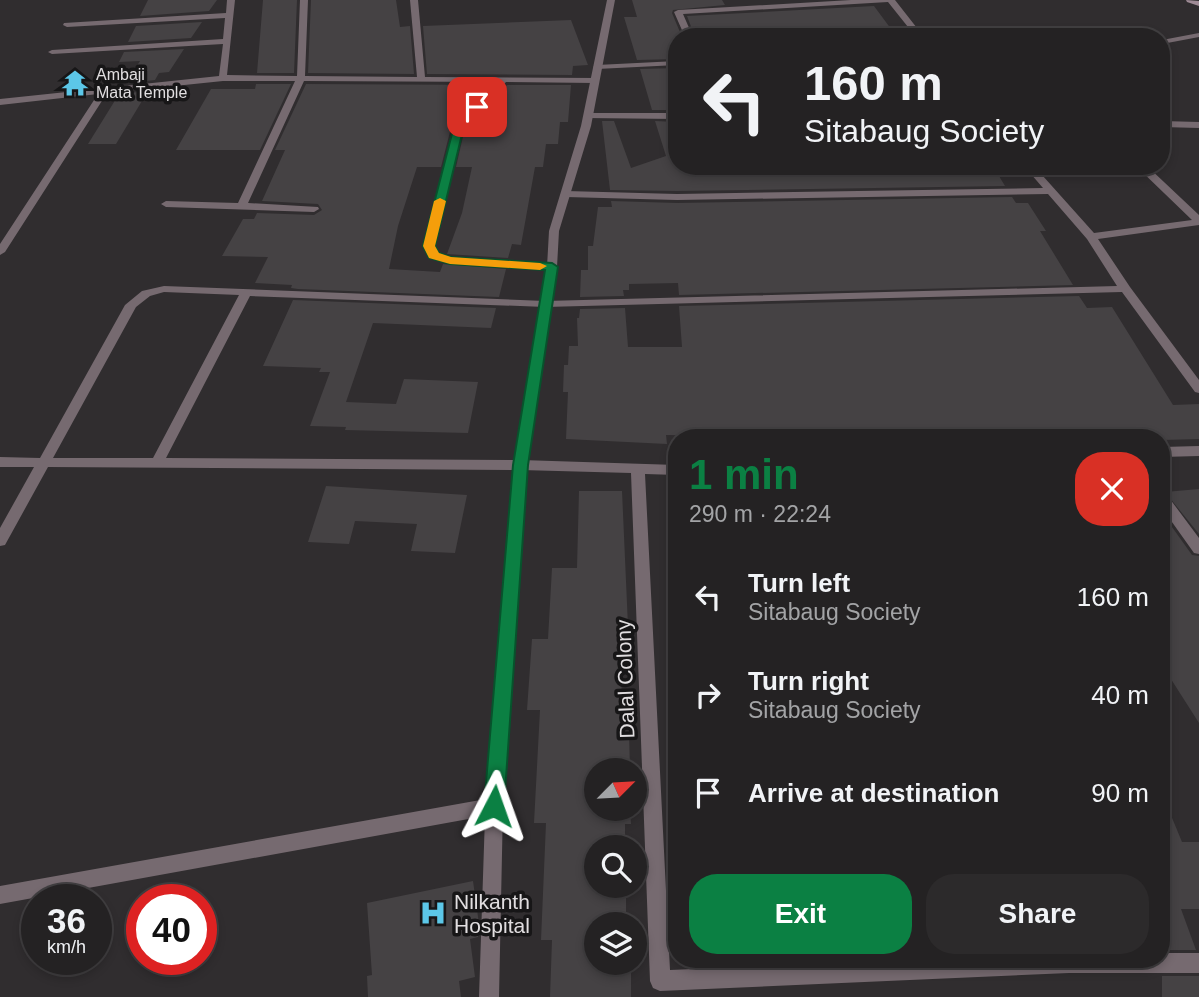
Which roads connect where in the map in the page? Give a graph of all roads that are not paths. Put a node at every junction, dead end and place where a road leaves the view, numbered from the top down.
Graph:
1 (231, 0) edge
2 (304, 0) edge
3 (414, 0) edge
4 (611, 0) edge
5 (890, 0) edge
6 (1190, 0) edge
7 (1199, 4) edge
8 (229, 15) junction
9 (66, 25) dead end
10 (685, 28) edge
11 (913, 28) edge
12 (1199, 35) edge
13 (1170, 40) edge
14 (227, 41) junction
15 (52, 52) dead end
16 (668, 63) edge
17 (596, 73) junction
18 (223, 78) junction
19 (301, 78) junction
20 (421, 78) junction
21 (503, 81) junction
22 (104, 91) junction
23 (0, 102) edge
24 (588, 116) junction
25 (668, 116) edge
26 (1170, 124) edge
27 (1199, 125) edge
28 (1037, 175) edge
29 (1150, 175) edge
30 (1050, 191) junction
31 (566, 194) junction
32 (166, 204) dead end
33 (242, 206) junction
34 (314, 209) dead end
35 (1071, 214) junction
36 (1199, 222) edge
37 (1091, 237) junction
38 (0, 252) edge
39 (552, 267) junction
40 (1122, 284) junction
41 (246, 293) junction
42 (545, 304) junction
43 (1199, 389) edge
44 (1199, 450) edge
45 (1170, 452) edge
46 (0, 462) edge
47 (42, 462) junction
48 (157, 463) junction
49 (521, 465) junction
50 (639, 470) junction
51 (668, 470) edge
52 (1170, 509) edge
53 (0, 541) edge
54 (1199, 549) edge
55 (494, 806) junction
56 (0, 895) edge
57 (1170, 963) edge
58 (1199, 963) edge
59 (926, 968) edge
60 (489, 997) edge

1 - 8 street
2 - 19 street
3 - 20 street
4 - 17 street
5 - 10 street
5 - 11 street
6 - 7 main road
8 - 9 street
8 - 14 street
12 - 13 street
14 - 15 street
14 - 18 street
16 - 17 street
17 - 21 street
17 - 24 street
18 - 19 street
18 - 22 street
19 - 20 street
19 - 33 street
20 - 21 street
21 - 39 street
22 - 23 street
22 - 38 street
24 - 25 street
24 - 31 street
26 - 27 street
28 - 30 street
29 - 36 street
30 - 31 street
30 - 35 street
31 - 39 street
32 - 33 street
33 - 34 street
35 - 37 street
35 - 40 street
36 - 37 street
37 - 40 street
39 - 42 street
40 - 42 street
40 - 43 street
41 - 42 street
41 - 47 street
41 - 48 street
42 - 49 street
44 - 45 street
46 - 47 street
47 - 48 street
47 - 53 street
48 - 49 street
49 - 50 street
49 - 55 street
50 - 51 street
50 - 59 street, Dalal Colony
52 - 54 street
55 - 56 street
55 - 60 street
57 - 58 street

